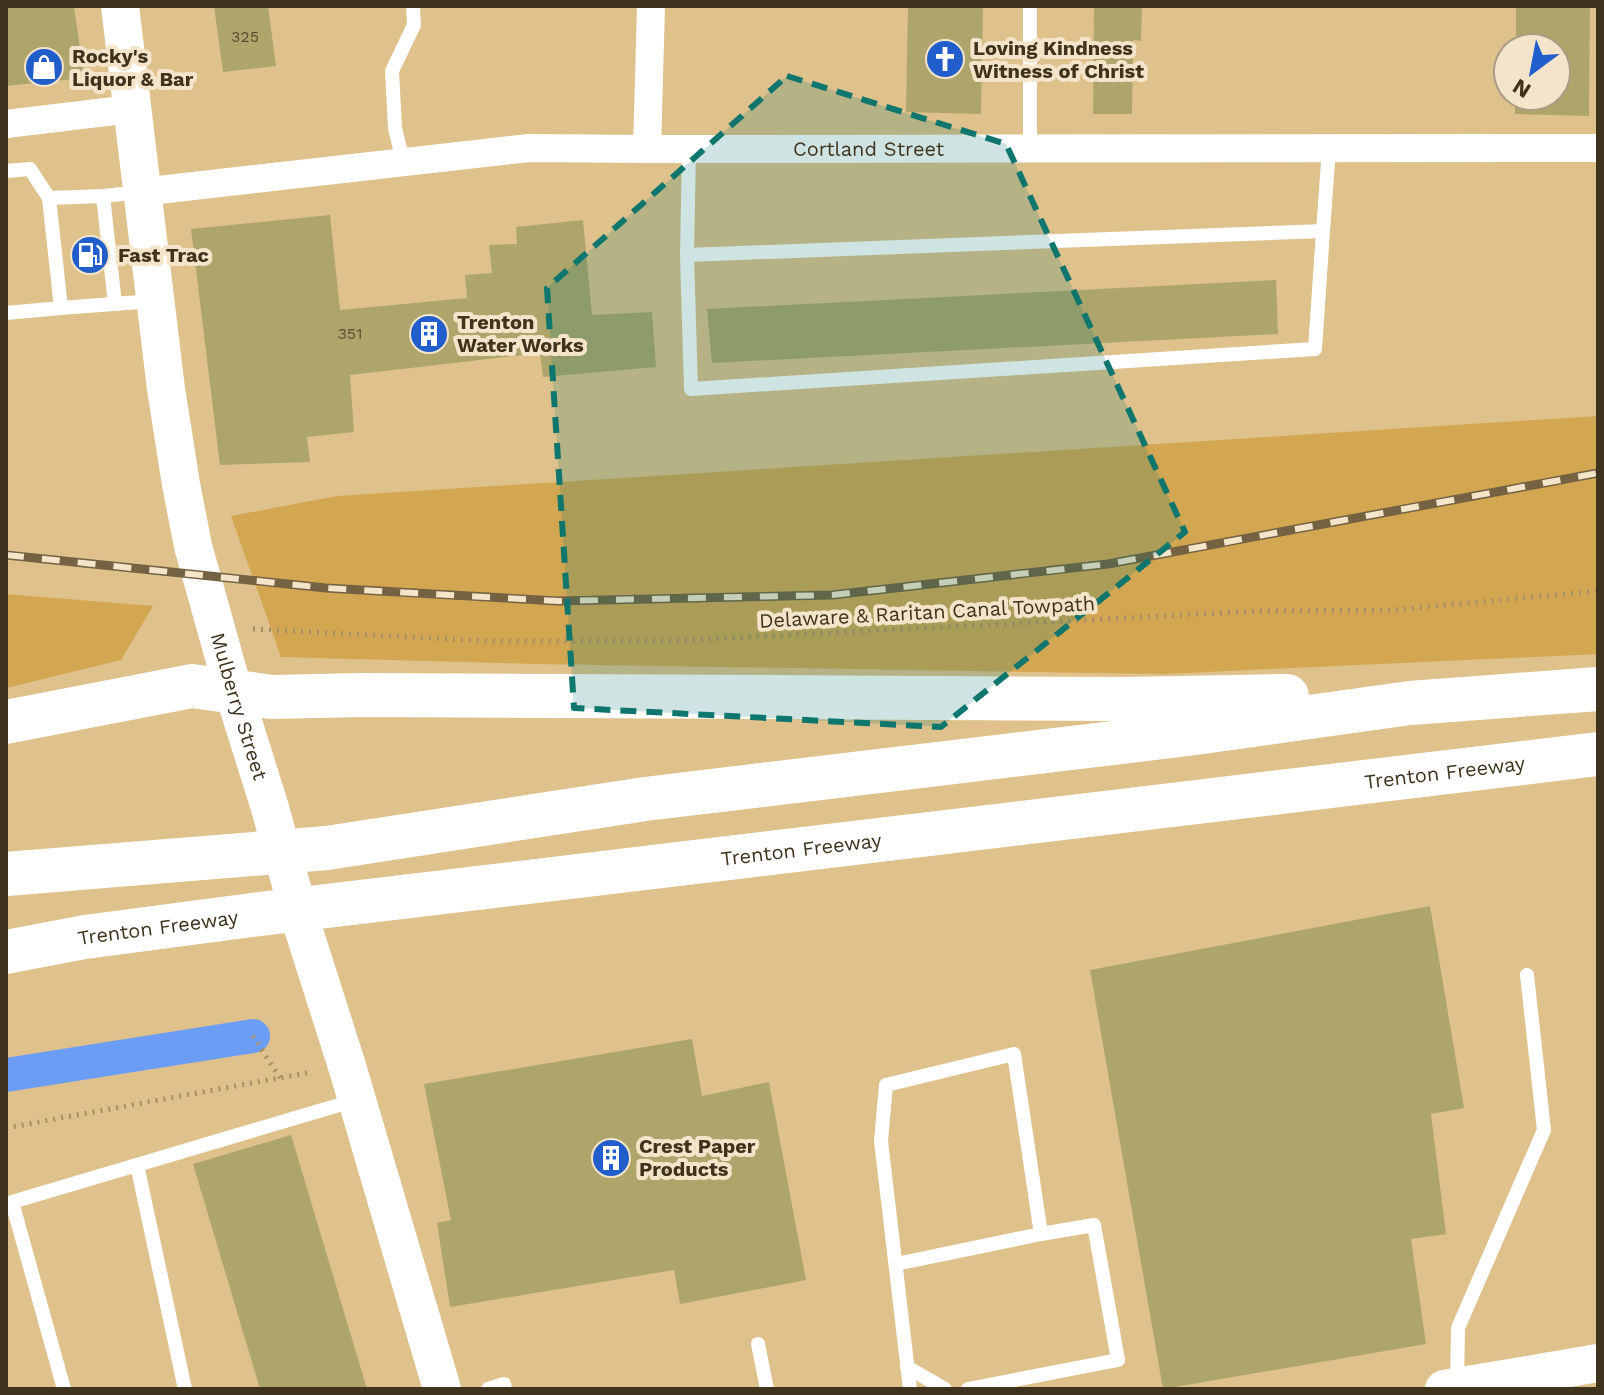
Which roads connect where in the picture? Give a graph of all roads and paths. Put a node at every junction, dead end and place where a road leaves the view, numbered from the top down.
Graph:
1 (120, 6) edge
2 (413, 6) edge
3 (651, 6) edge
4 (1030, 6) edge
5 (131, 109) junction
6 (6, 124) edge
7 (1598, 148) edge
8 (647, 149) junction
9 (689, 149) junction
10 (1030, 149) junction
11 (1329, 149) junction
12 (403, 161) junction
13 (6, 171) edge
14 (141, 192) junction
15 (103, 196) junction
16 (49, 198) junction
17 (1323, 231) junction
18 (687, 255) junction
19 (155, 301) junction
20 (115, 304) junction
21 (61, 308) junction
22 (6, 313) edge
23 (1598, 591) edge
24 (256, 628) dead end
25 (1596, 689) edge
26 (234, 693) junction
27 (6, 722) edge
28 (1598, 754) edge
29 (6, 874) edge
30 (6, 937) edge
31 (85, 937) junction
32 (6, 952) edge
33 (1527, 975) dead end
34 (253, 1036) dead end
35 (314, 1071) dead end
36 (280, 1078) junction
37 (357, 1099) junction
38 (6, 1128) edge
39 (137, 1165) junction
40 (1041, 1234) junction
41 (896, 1264) junction
42 (758, 1344) dead end
43 (1598, 1363) edge
44 (907, 1367) junction
45 (1450, 1388) edge
46 (64, 1389) edge
47 (185, 1389) edge
48 (442, 1389) edge
49 (488, 1389) edge
50 (505, 1389) edge
51 (767, 1389) edge
52 (910, 1389) edge
53 (945, 1389) edge
54 (968, 1389) edge

1 - 5 street, Mulberry Street
2 - 12 lane
3 - 8 street
4 - 10 lane
5 - 6 street
5 - 14 street, Mulberry Street
7 - 11 street, Cortland Street
8 - 9 street, Cortland Street
8 - 12 street, Cortland Street
9 - 10 street, Cortland Street
9 - 18 lane
10 - 11 street, Cortland Street
11 - 17 lane
12 - 14 street, Cortland Street
13 - 16 lane
14 - 15 lane
14 - 19 street, Mulberry Street
15 - 16 lane
15 - 20 lane
16 - 21 lane
17 - 18 lane
17 - 18 lane
19 - 20 lane
19 - 26 street, Mulberry Street
20 - 21 lane
21 - 22 lane
23 - 24 path, Delaware & Raritan Canal Towpath
25 - 26 highway
25 - 29 highway
26 - 27 highway
26 - 37 street, Mulberry Street
28 - 31 highway, Trenton Freeway
30 - 31 highway
31 - 32 highway, Trenton Freeway
33 - 45 lane
34 - 36 path
35 - 36 path
36 - 38 path
37 - 39 lane
37 - 48 street, Mulberry Street
39 - 46 lane
39 - 47 lane
40 - 41 lane
40 - 41 lane
40 - 54 lane
41 - 44 lane
42 - 51 lane
43 - 45 street
44 - 52 lane
44 - 53 lane
49 - 50 lane

